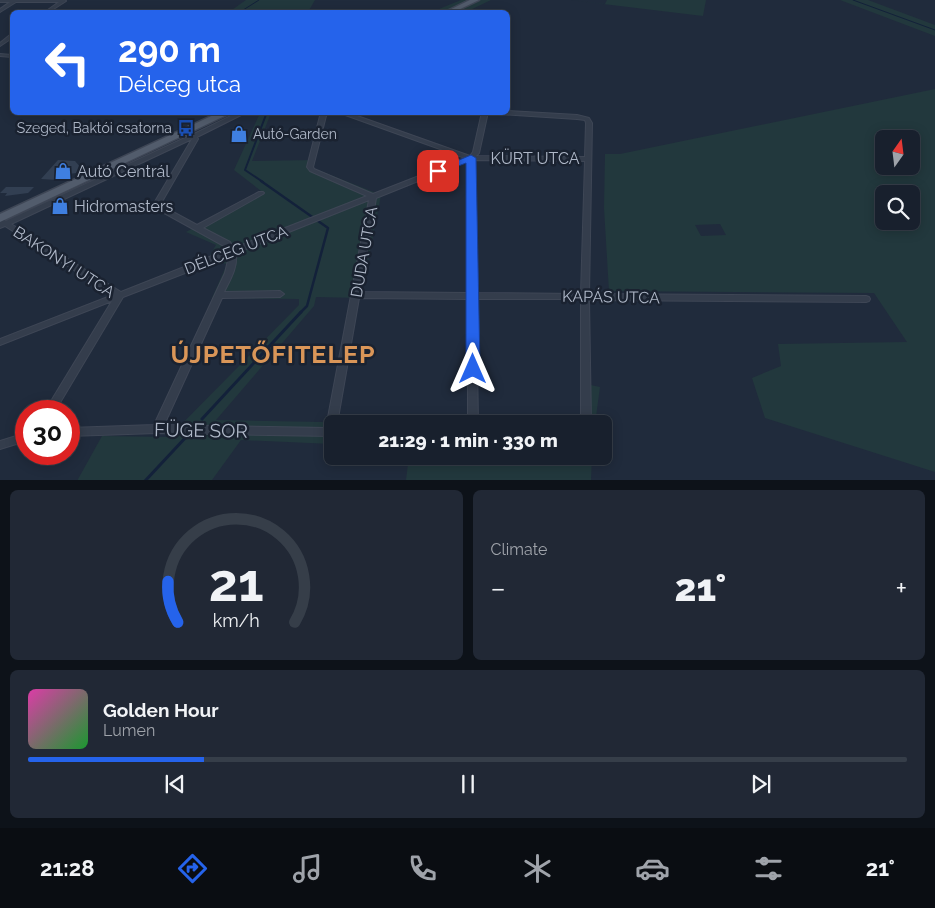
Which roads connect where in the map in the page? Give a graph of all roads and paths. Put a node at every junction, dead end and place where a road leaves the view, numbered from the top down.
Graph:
1 (16, 0) edge
2 (64, 0) edge
3 (476, 0) edge
4 (0, 1) edge
5 (50, 10) edge
6 (454, 10) edge
7 (0, 11) edge
8 (510, 113) edge
9 (224, 115) edge
10 (239, 115) edge
11 (323, 115) edge
12 (348, 115) edge
13 (484, 115) edge
14 (188, 139) junction
15 (471, 158) junction
16 (588, 159) junction
17 (262, 194) dead end
18 (373, 196) junction
19 (1, 222) edge
20 (198, 228) junction
21 (233, 252) junction
22 (280, 294) dead end
23 (120, 295) junction
24 (219, 295) junction
25 (356, 295) junction
26 (473, 295) junction
27 (584, 297) junction
28 (866, 299) dead end
29 (0, 342) edge
30 (57, 400) edge
31 (334, 415) edge
32 (473, 415) edge
33 (586, 415) edge
34 (158, 429) junction
35 (80, 432) edge
36 (324, 432) edge
37 (15, 441) edge
38 (0, 446) edge

1 - 2 street
1 - 4 street
1 - 7 street
2 - 5 street
3 - 6 main road
8 - 16 street
9 - 14 main road
10 - 14 street
11 - 18 street, DUDA UTCA
12 - 15 street, KÜRT UTCA
13 - 15 street
14 - 19 main road
14 - 20 street
15 - 16 street, KÜRT UTCA
15 - 18 street, DÉLCEG UTCA
15 - 26 street
16 - 27 street
17 - 20 street
18 - 21 street, DÉLCEG UTCA
18 - 25 street, DUDA UTCA
19 - 23 street, BAKONYI UTCA
20 - 21 street
21 - 23 street, DÉLCEG UTCA
21 - 24 street
22 - 24 street
23 - 29 street, DÉLCEG UTCA
23 - 30 street, BAKONYI UTCA
24 - 34 street
25 - 26 street, KAPÁS UTCA
25 - 31 street, DUDA UTCA
26 - 27 street, KAPÁS UTCA
26 - 32 street
27 - 28 street, KAPÁS UTCA
27 - 33 street
34 - 35 street, FÜGE SOR
34 - 36 street, FÜGE SOR
37 - 38 street

